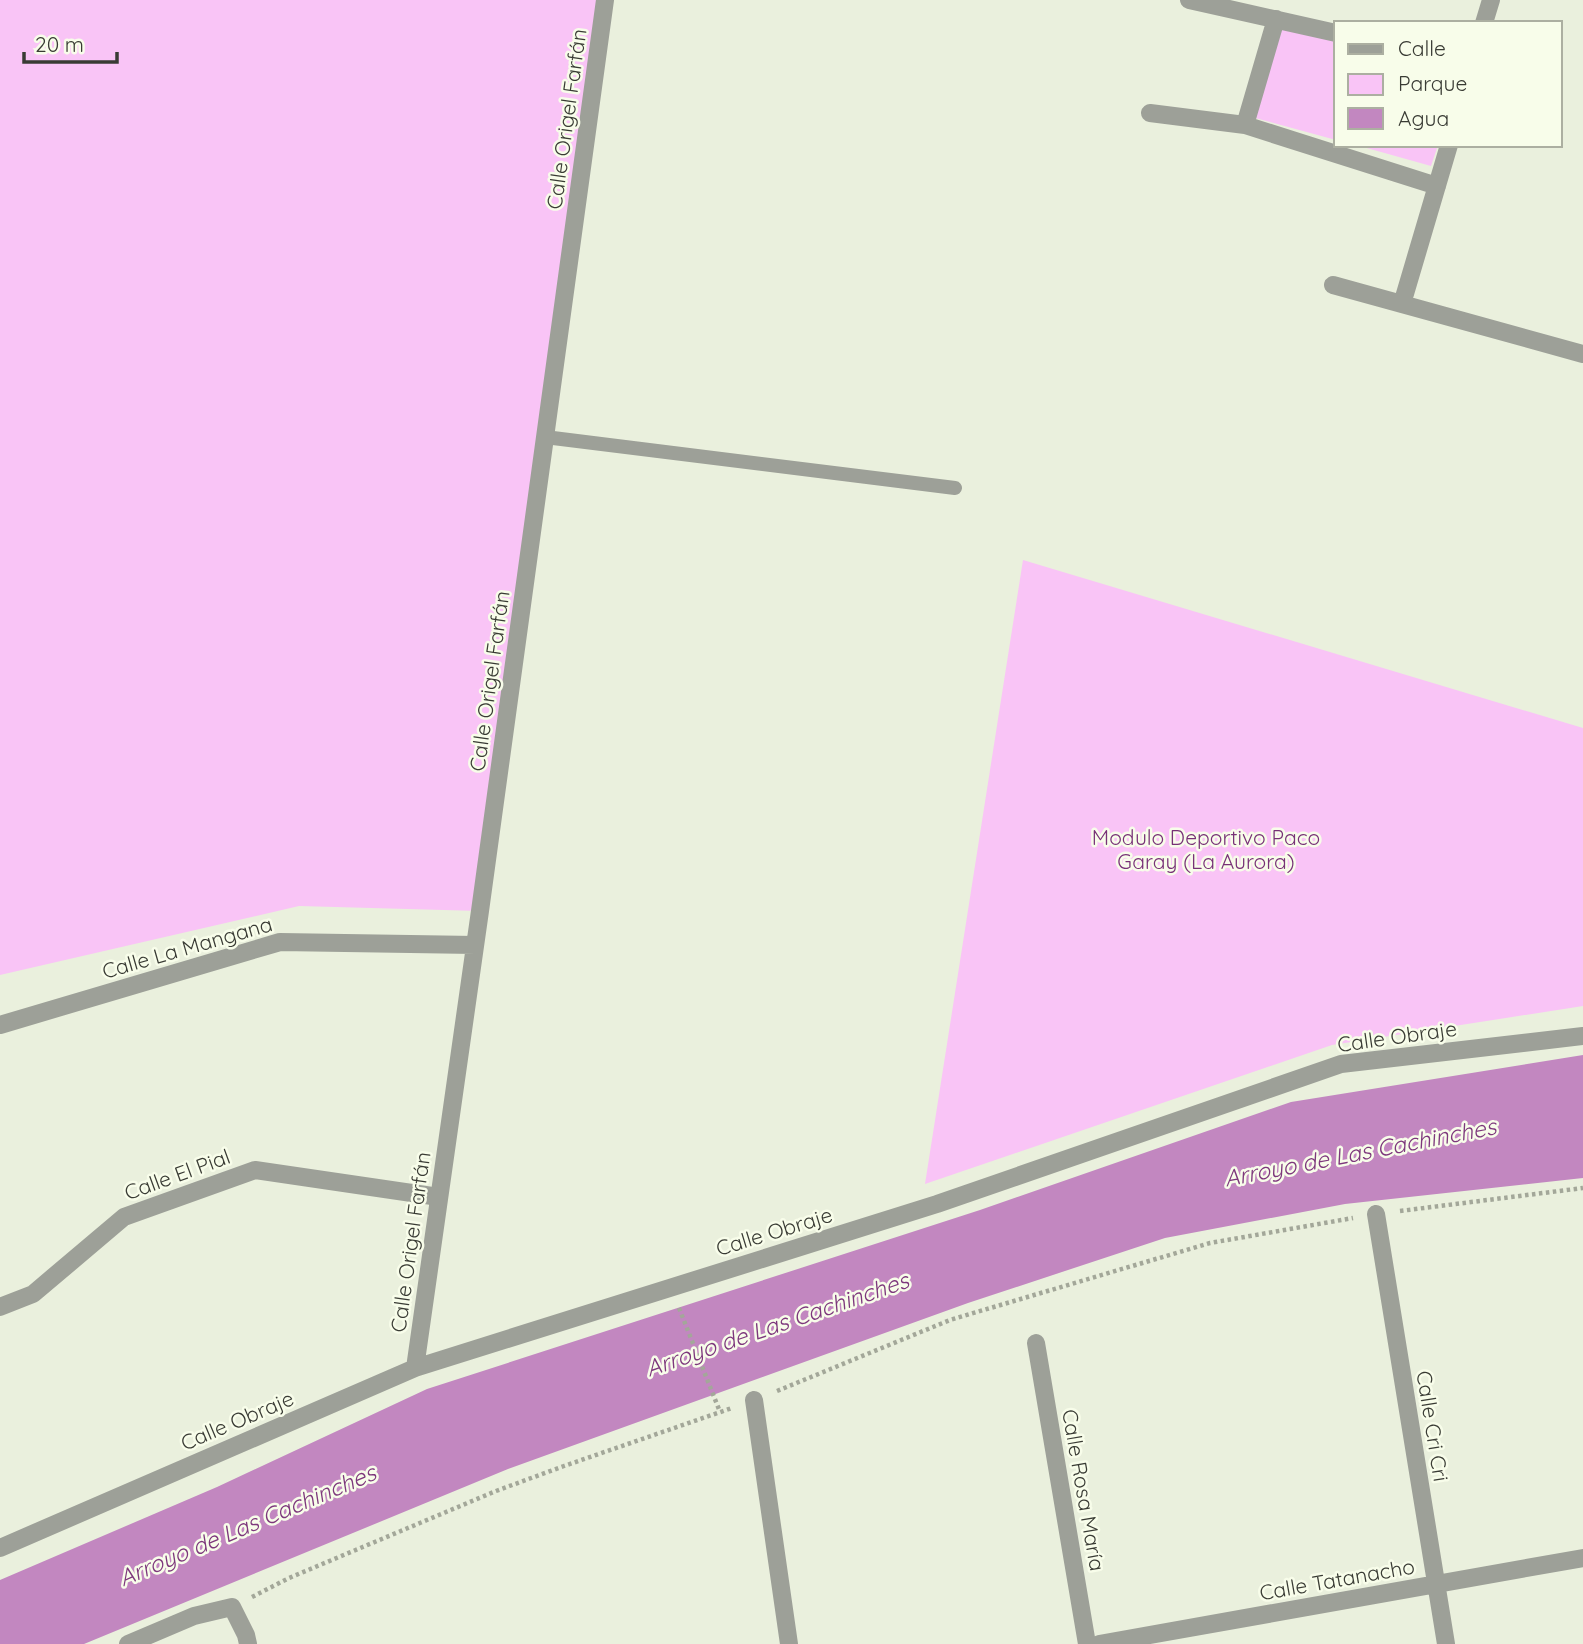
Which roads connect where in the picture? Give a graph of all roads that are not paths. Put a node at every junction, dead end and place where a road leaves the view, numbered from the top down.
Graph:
1 (605, 0) edge
2 (1189, 0) edge
3 (1491, 0) edge
4 (1276, 19) junction
5 (1485, 21) edge
6 (1334, 33) edge
7 (1150, 113) dead end
8 (1245, 125) junction
9 (1447, 147) edge
10 (1437, 186) junction
11 (1334, 285) dead end
12 (1402, 304) junction
13 (1583, 355) edge
14 (545, 437) junction
15 (955, 488) dead end
16 (475, 945) junction
17 (0, 1025) edge
18 (1583, 1036) edge
19 (439, 1197) junction
20 (1376, 1214) road end
21 (0, 1307) edge
22 (1036, 1343) dead end
23 (415, 1368) junction
24 (754, 1400) road end
25 (0, 1548) edge
26 (1583, 1558) edge
27 (1436, 1584) junction
28 (247, 1640) edge
29 (128, 1644) edge
30 (789, 1644) edge
31 (1087, 1644) edge
32 (1098, 1644) edge
33 (1446, 1644) edge

1 - 14 street, Calle Origel Farfán
2 - 4 street
3 - 5 street
4 - 6 street
4 - 8 street
7 - 8 street
8 - 10 street
9 - 10 street
10 - 12 street
11 - 12 street
12 - 13 street
14 - 15 lane
14 - 16 street, Calle Origel Farfán
16 - 17 street, Calle La Mangana
16 - 19 street, Calle Origel Farfán
18 - 23 street, Calle Obraje
19 - 21 street, Calle El Pial
19 - 23 street, Calle Origel Farfán
20 - 27 street, Calle Cri Cri
22 - 31 street, Calle Rosa María
23 - 25 street, Calle Obraje
24 - 30 street
26 - 27 street, Calle Tatanacho
27 - 32 street, Calle Tatanacho
27 - 33 street, Calle Cri Cri
28 - 29 street

